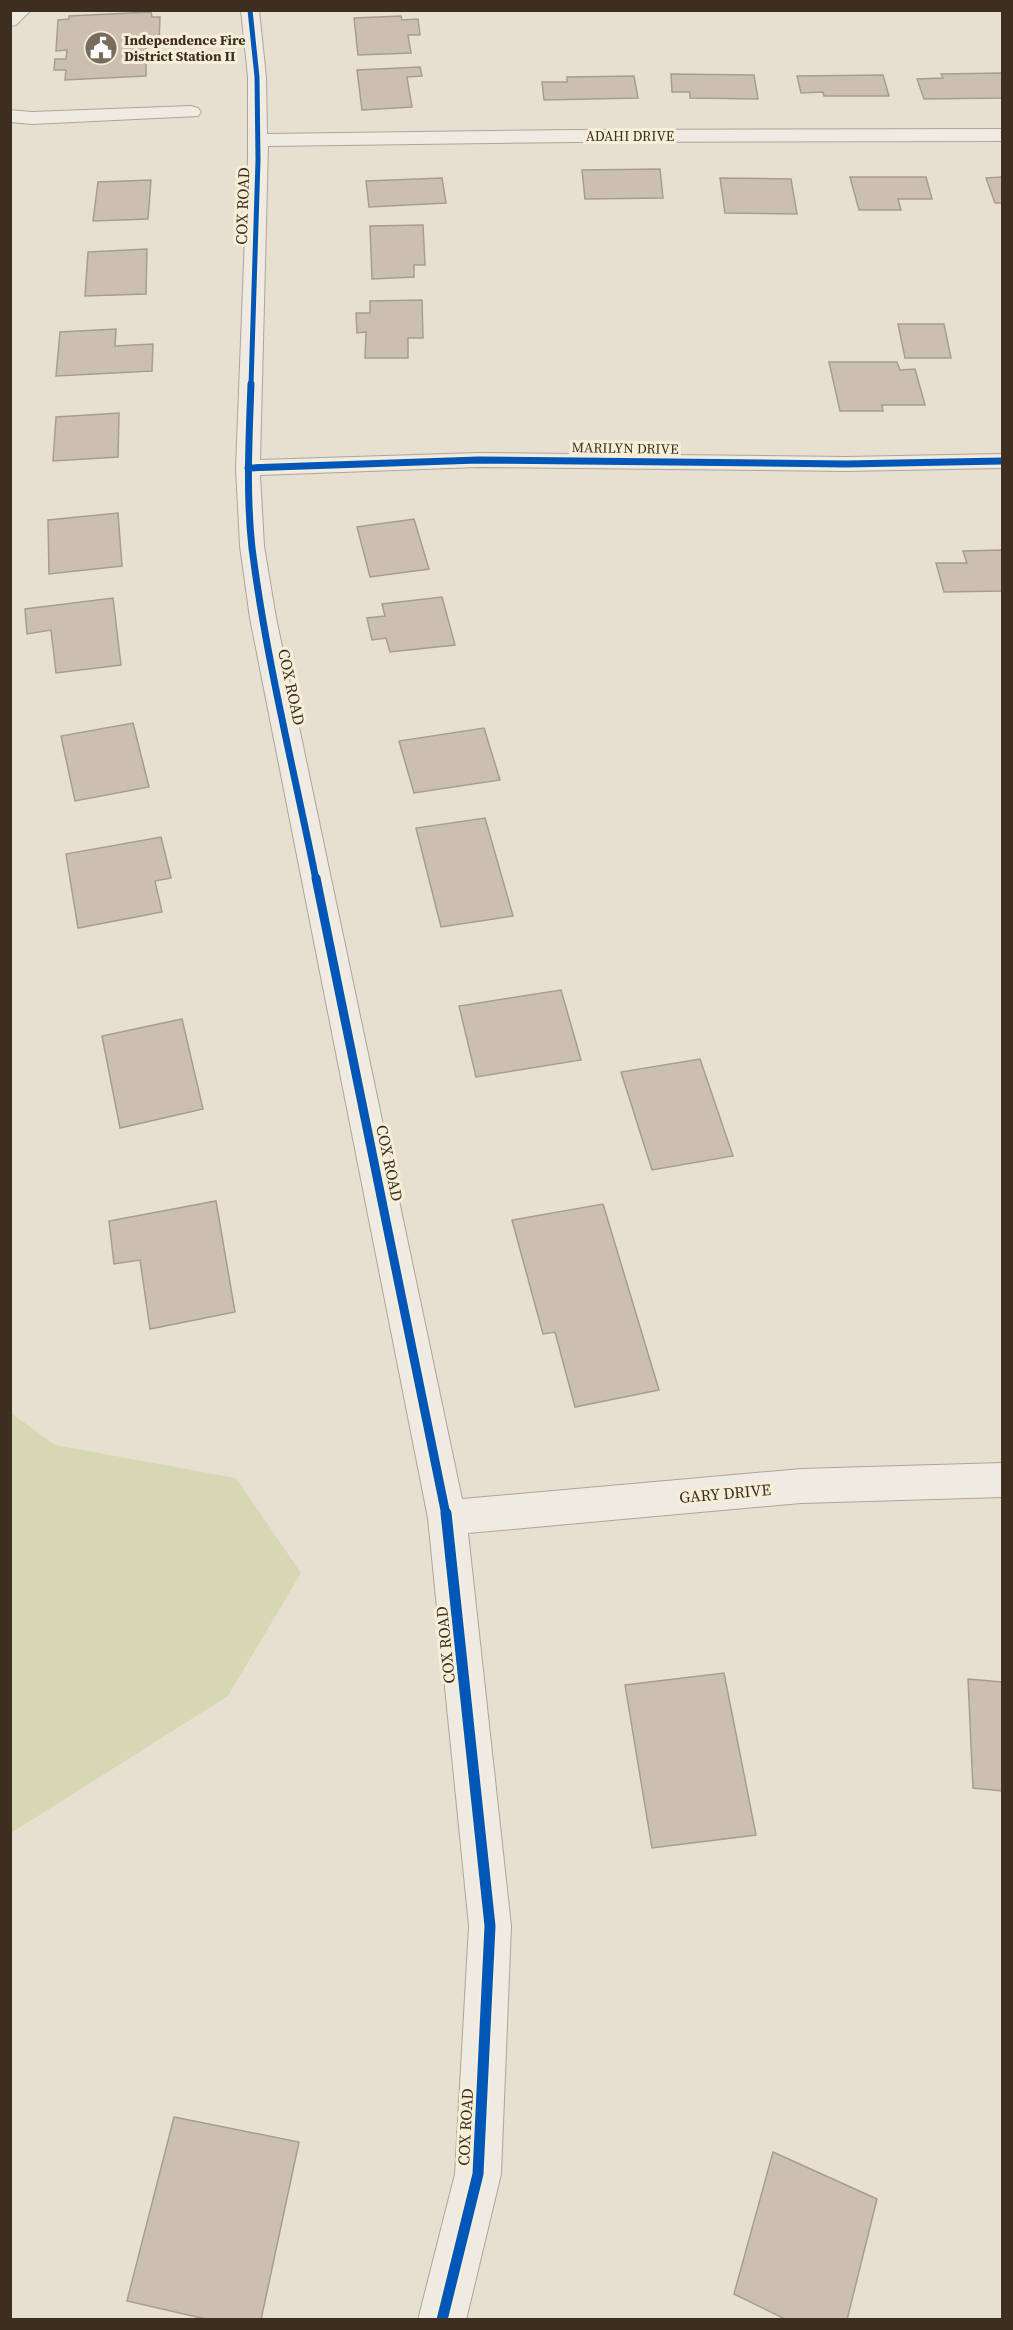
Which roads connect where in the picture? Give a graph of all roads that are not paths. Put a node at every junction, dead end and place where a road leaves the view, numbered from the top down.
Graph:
1 (22, 10) edge
2 (250, 10) edge
3 (10, 21) edge
4 (192, 112) dead end
5 (10, 116) edge
6 (1002, 135) edge
7 (258, 140) junction
8 (1002, 460) edge
9 (248, 468) junction
10 (1002, 1480) edge
11 (447, 1518) junction
12 (442, 2319) edge

1 - 3 street
2 - 7 street, COX ROAD
4 - 5 street
6 - 7 street, ADAHI DRIVE
7 - 9 street, COX ROAD
8 - 9 street, MARILYN DRIVE
9 - 11 street, COX ROAD
10 - 11 street, GARY DRIVE
11 - 12 street, COX ROAD

